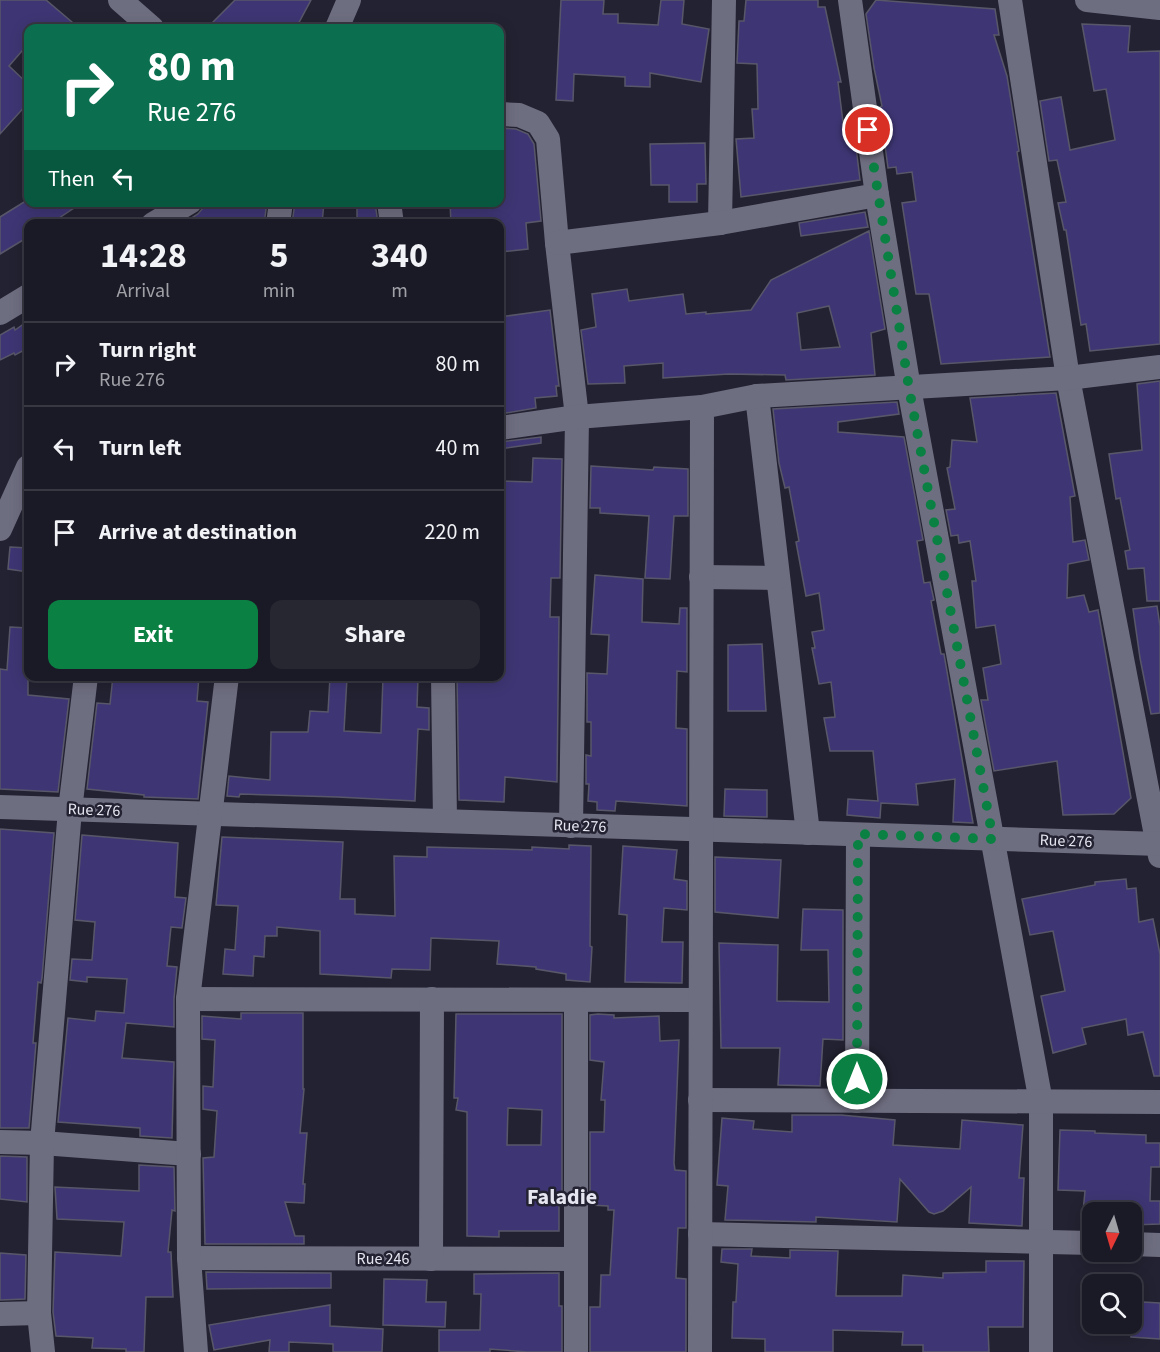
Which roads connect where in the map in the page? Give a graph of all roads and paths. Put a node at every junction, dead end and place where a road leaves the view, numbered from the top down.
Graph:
1 (120, 0) edge
2 (349, 0) edge
3 (724, 0) edge
4 (850, 0) edge
5 (1010, 0) edge
6 (1087, 0) edge
7 (1160, 8) edge
8 (147, 24) edge
9 (339, 24) edge
10 (504, 114) edge
11 (877, 195) junction
12 (182, 207) edge
13 (161, 219) edge
14 (720, 223) junction
15 (557, 243) junction
16 (24, 298) edge
17 (0, 313) edge
18 (1160, 367) edge
19 (1068, 378) junction
20 (909, 388) junction
21 (758, 396) junction
22 (702, 407) junction
23 (577, 417) junction
24 (504, 427) edge
25 (24, 476) edge
26 (0, 529) edge
27 (701, 577) junction
28 (777, 578) junction
29 (85, 681) edge
30 (226, 681) edge
31 (444, 681) edge
32 (0, 807) edge
33 (70, 810) junction
34 (211, 814) junction
35 (445, 822) junction
36 (571, 826) junction
37 (701, 830) junction
38 (808, 833) junction
39 (858, 834) junction
40 (993, 839) junction
41 (1159, 848) edge
42 (188, 999) junction
43 (432, 999) junction
44 (576, 1000) junction
45 (700, 1000) junction
46 (700, 1100) junction
47 (857, 1101) junction
48 (1041, 1102) junction
49 (1160, 1102) edge
50 (0, 1142) edge
51 (42, 1143) junction
52 (189, 1154) junction
53 (700, 1234) junction
54 (1041, 1242) junction
55 (1082, 1243) edge
56 (1142, 1244) edge
57 (1160, 1245) edge
58 (189, 1258) junction
59 (431, 1259) junction
60 (576, 1260) junction
61 (39, 1313) junction
62 (0, 1314) edge
63 (43, 1352) edge
64 (196, 1352) edge
65 (576, 1352) edge
66 (700, 1352) edge
67 (1041, 1352) edge

1 - 8 street
2 - 9 street
3 - 14 street
4 - 11 street
5 - 19 street
6 - 7 street
10 - 15 street
11 - 14 street
11 - 20 street
12 - 13 street
14 - 15 street
15 - 23 street
16 - 17 street
18 - 19 street
19 - 20 street
19 - 41 street
20 - 21 street
20 - 40 street
21 - 22 street
21 - 28 street
22 - 23 street
22 - 27 street
23 - 24 street
23 - 36 street
25 - 26 street
27 - 28 street
27 - 37 street
28 - 38 street
29 - 33 street
30 - 34 street
31 - 35 street
32 - 33 street, Rue 276
33 - 34 street, Rue 276
33 - 51 street
34 - 35 street, Rue 276
34 - 42 street
35 - 36 street, Rue 276
36 - 37 street, Rue 276
37 - 38 street, Rue 276
37 - 45 street
38 - 39 street, Rue 276
39 - 40 street, Rue 276
39 - 47 street
40 - 41 street, Rue 276
40 - 48 street
42 - 43 street
42 - 52 street
43 - 44 street
43 - 59 street
44 - 45 street
44 - 60 street
45 - 46 street
46 - 47 street
46 - 53 street
47 - 48 street
48 - 49 street
48 - 54 street
50 - 51 street
51 - 52 street
51 - 61 street
52 - 58 street
53 - 54 street
53 - 66 street
54 - 55 street
54 - 67 street
56 - 57 street
58 - 59 street, Rue 246
58 - 64 street
59 - 60 street, Rue 246
60 - 65 street
61 - 62 street
61 - 63 street

